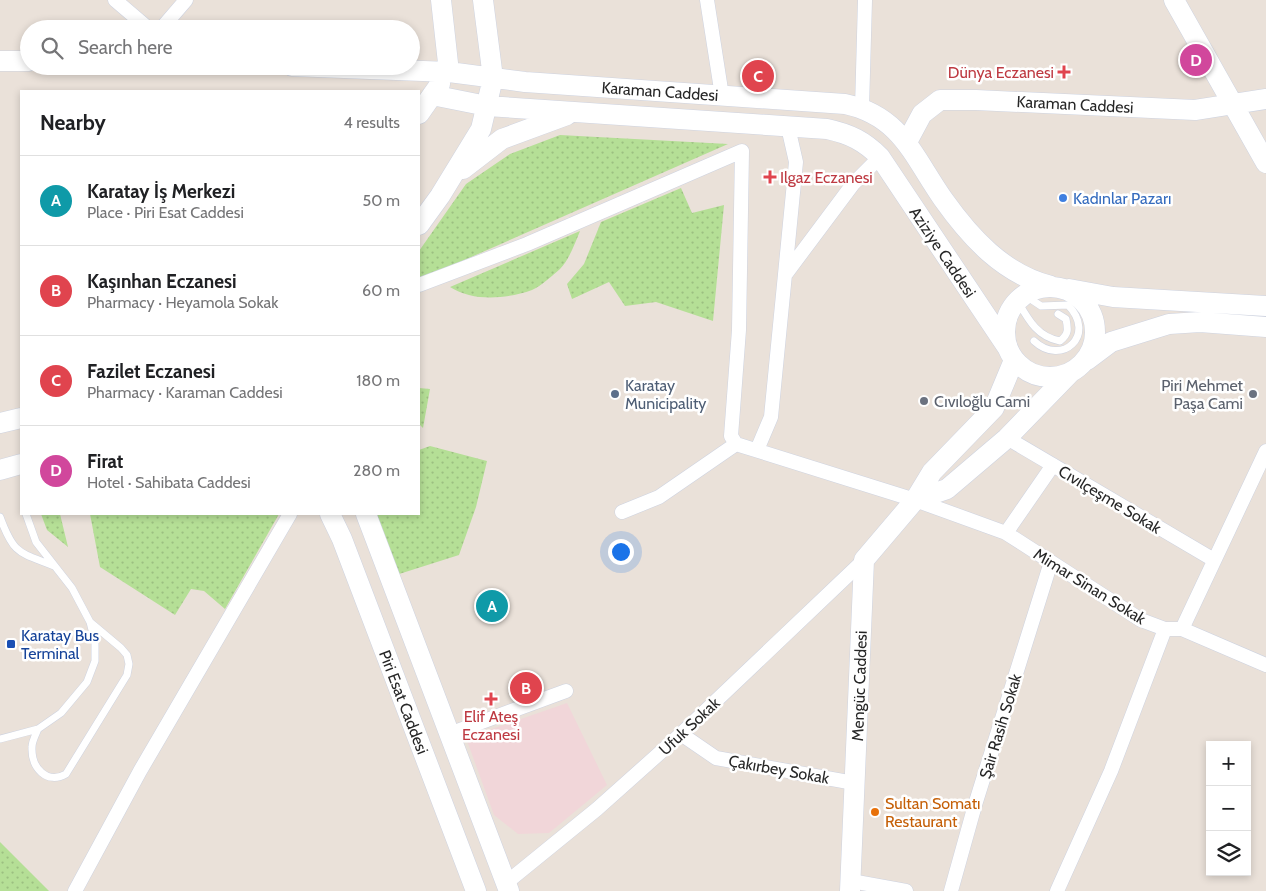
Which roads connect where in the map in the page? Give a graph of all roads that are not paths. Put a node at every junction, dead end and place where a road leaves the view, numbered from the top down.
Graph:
1 (115, 0) edge
2 (186, 0) edge
3 (441, 0) edge
4 (483, 0) edge
5 (707, 0) edge
6 (865, 0) edge
7 (1174, 0) edge
8 (138, 20) edge
9 (169, 20) edge
10 (0, 61) edge
11 (20, 61) edge
12 (420, 71) edge
13 (449, 72) junction
14 (493, 78) junction
15 (432, 95) junction
16 (722, 96) junction
17 (1266, 99) edge
18 (1234, 105) junction
19 (487, 106) junction
20 (862, 108) junction
21 (576, 112) junction
22 (420, 113) edge
23 (788, 127) junction
24 (907, 142) junction
25 (880, 157) junction
26 (1266, 163) edge
27 (450, 180) junction
28 (420, 224) edge
29 (785, 275) junction
30 (420, 285) edge
31 (1058, 287) junction
32 (1020, 297) junction
33 (1266, 306) edge
34 (1058, 314) dead end
35 (1266, 327) edge
36 (1034, 341) dead end
37 (1010, 354) junction
38 (1077, 368) junction
39 (20, 418) edge
40 (0, 423) edge
41 (1007, 438) junction
42 (736, 444) junction
43 (757, 450) junction
44 (1266, 451) edge
45 (20, 464) edge
46 (1053, 465) junction
47 (0, 470) edge
48 (915, 500) junction
49 (622, 512) dead end
50 (26, 515) edge
51 (289, 515) edge
52 (330, 515) edge
53 (366, 515) edge
54 (0, 518) edge
55 (1006, 534) junction
56 (864, 560) junction
57 (1214, 560) junction
58 (1051, 562) junction
59 (55, 566) junction
60 (90, 622) junction
61 (1165, 629) junction
62 (1182, 629) junction
63 (1266, 665) edge
64 (566, 690) dead end
65 (38, 728) junction
66 (449, 734) junction
67 (681, 734) junction
68 (0, 739) edge
69 (854, 783) junction
70 (851, 886) edge
71 (507, 887) edge
72 (75, 891) edge
73 (476, 891) edge
74 (906, 891) edge
75 (951, 891) edge
76 (1057, 891) edge

1 - 8 street
2 - 9 street
3 - 13 main road
4 - 14 main road
5 - 16 street
6 - 20 street
7 - 18 main road
10 - 11 main road
12 - 13 main road, Karaman Caddesi
13 - 14 main road, Karaman Caddesi
13 - 15 main road
14 - 16 main road, Karaman Caddesi
14 - 19 main road
15 - 19 main road, Karaman Caddesi
15 - 22 main road
16 - 20 main road, Karaman Caddesi
17 - 18 main road, Karaman Caddesi
18 - 24 main road, Karaman Caddesi
18 - 26 main road
19 - 21 main road, Karaman Caddesi
19 - 27 main road
20 - 24 main road, Karaman Caddesi
21 - 23 main road, Karaman Caddesi
21 - 27 main road
23 - 25 main road, Karaman Caddesi
23 - 29 street
24 - 31 main road, Aziziye Caddesi
25 - 29 street
25 - 37 main road, Aziziye Caddesi
27 - 28 main road
29 - 43 street
30 - 42 street
31 - 32 main road
31 - 33 main road, Aziziye Caddesi
31 - 38 main road
32 - 34 lane
32 - 36 lane
32 - 37 main road
35 - 38 main road
37 - 38 main road
37 - 48 main road
38 - 41 main road
39 - 40 main road
41 - 46 street, Cıvılçeşme Sokak
41 - 48 main road
42 - 43 street, Mimar Sinan Sokak
42 - 49 street
43 - 48 street, Mimar Sinan Sokak
44 - 57 street
45 - 47 main road
46 - 55 street
46 - 57 street, Cıvılçeşme Sokak
48 - 55 street, Mimar Sinan Sokak
48 - 56 main road
50 - 59 lane
51 - 72 street
52 - 73 main road, Piri Esat Caddesi
53 - 66 main road, Piri Esat Caddesi
54 - 59 lane
55 - 58 street, Mimar Sinan Sokak
56 - 67 street, Ufuk Sokak
56 - 69 main road, Mengüc Caddesi
57 - 62 street
58 - 61 street, Mimar Sinan Sokak
58 - 75 street, Şair Rasih Sokak
59 - 60 lane
60 - 65 lane
60 - 65 lane
61 - 62 street, Mimar Sinan Sokak
61 - 76 street
62 - 63 street, Mimar Sinan Sokak
64 - 66 street
65 - 68 lane
66 - 71 main road, Piri Esat Caddesi
67 - 69 street, Çakırbey Sokak
67 - 71 street, Ufuk Sokak
69 - 70 main road, Mengüc Caddesi
70 - 74 street

